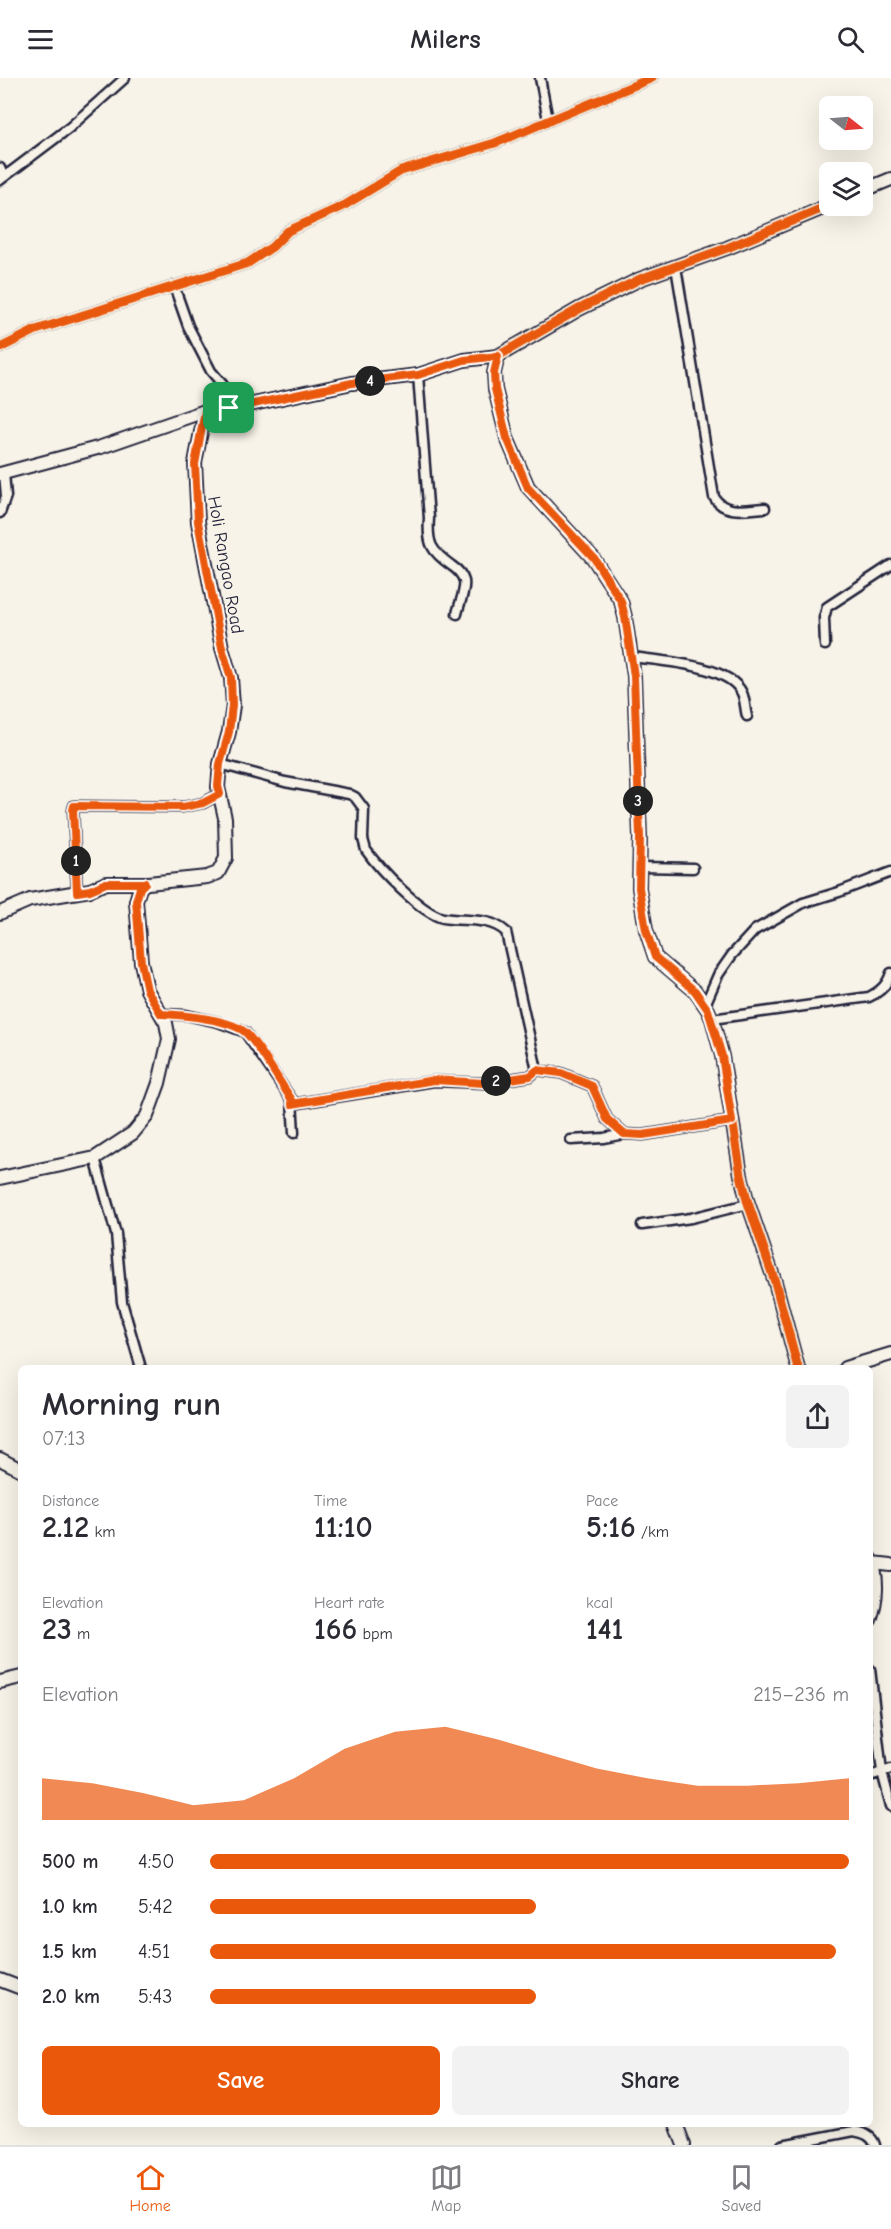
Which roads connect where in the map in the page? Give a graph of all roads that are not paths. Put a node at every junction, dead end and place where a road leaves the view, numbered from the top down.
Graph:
1 (125, 78) edge
2 (540, 78) edge
3 (652, 78) edge
4 (548, 120) junction
5 (0, 168) edge
6 (2, 178) edge
7 (891, 179) edge
8 (873, 186) edge
9 (819, 209) edge
10 (676, 267) junction
11 (174, 286) junction
12 (0, 348) edge
13 (498, 356) junction
14 (418, 375) junction
15 (229, 408) junction
16 (205, 411) junction
17 (2, 473) edge
18 (765, 508) dead end
19 (0, 513) edge
20 (891, 565) edge
21 (457, 614) dead end
22 (825, 645) dead end
23 (632, 657) junction
24 (747, 716) dead end
25 (220, 764) junction
26 (220, 794) junction
27 (639, 867) junction
28 (693, 868) dead end
29 (891, 872) edge
30 (145, 883) junction
31 (77, 892) junction
32 (0, 913) edge
33 (891, 973) edge
34 (705, 1005) junction
35 (161, 1014) junction
36 (711, 1019) junction
37 (537, 1070) junction
38 (292, 1104) junction
39 (732, 1121) junction
40 (294, 1132) dead end
41 (624, 1134) junction
42 (571, 1140) dead end
43 (95, 1158) junction
44 (0, 1178) edge
45 (748, 1204) junction
46 (642, 1225) dead end
47 (891, 1354) edge
48 (140, 1365) edge
49 (797, 1365) edge
50 (855, 1365) edge
51 (0, 1459) edge
52 (18, 1468) edge
53 (873, 1560) edge
54 (891, 1565) edge
55 (873, 1569) edge
56 (873, 1612) edge
57 (18, 1678) edge
58 (0, 1682) edge
59 (873, 1695) edge
60 (891, 1768) edge
61 (882, 1772) junction
62 (873, 1775) edge
63 (891, 1806) edge
64 (0, 1980) edge
65 (18, 1987) edge
66 (677, 2127) edge
67 (684, 2145) edge
68 (782, 2145) edge
69 (875, 2145) edge

1 - 6 street
2 - 4 street
3 - 4 street
4 - 11 street
5 - 6 street
7 - 8 street
9 - 10 street
10 - 13 street
10 - 18 street
11 - 12 street
11 - 15 street
13 - 14 street
13 - 23 street
14 - 15 street
14 - 21 street
15 - 16 street
16 - 17 street
16 - 25 street, Holi Rangao Road
17 - 19 street
20 - 22 street
23 - 24 street
23 - 27 street
25 - 26 street, Holi Rangao Road
25 - 37 street
26 - 30 street, Holi Rangao Road
26 - 31 street
27 - 28 street
27 - 34 street
29 - 34 street
30 - 31 street
30 - 35 street
31 - 32 street
33 - 36 street
34 - 36 street
35 - 38 street
35 - 43 street
36 - 39 street
37 - 38 street
37 - 41 street
38 - 40 street
39 - 41 street
39 - 45 street
41 - 42 street
43 - 44 street
43 - 48 street
45 - 46 street
45 - 49 street
47 - 50 street
51 - 52 street
53 - 54 street
55 - 56 street
57 - 58 street
59 - 61 street
60 - 61 street
61 - 62 street
61 - 63 street
64 - 65 street
66 - 67 street
68 - 69 street

